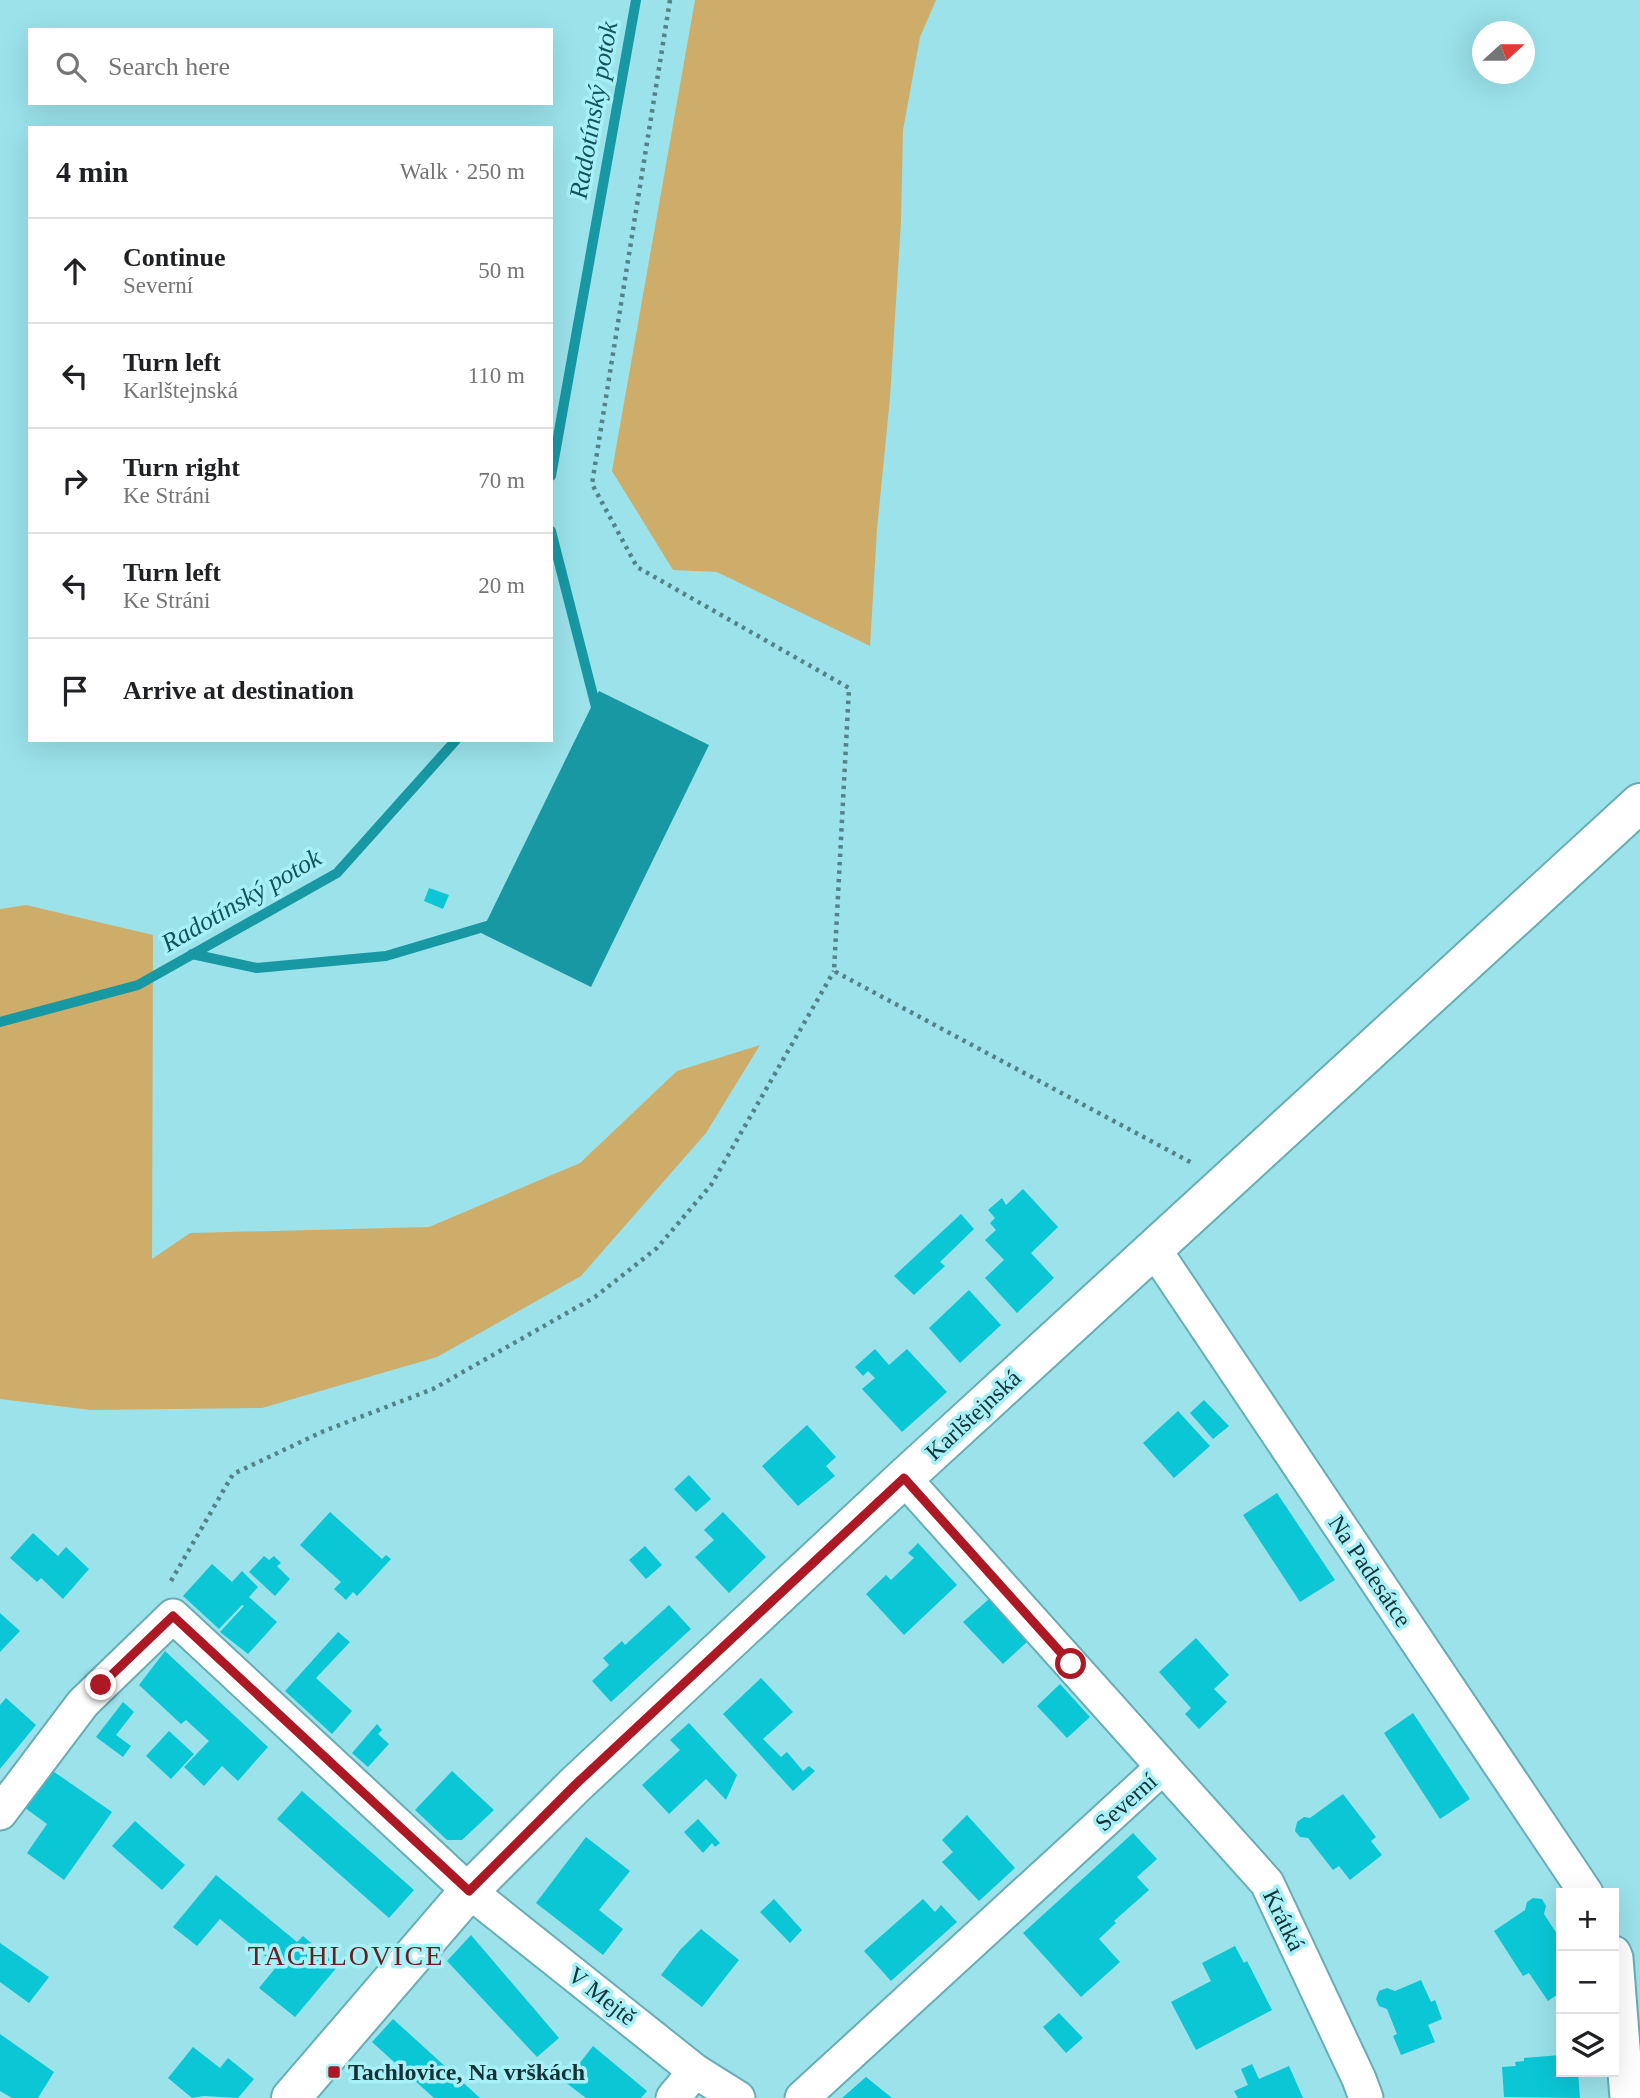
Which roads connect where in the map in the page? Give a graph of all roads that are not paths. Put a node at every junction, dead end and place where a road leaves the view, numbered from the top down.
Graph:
1 (1640, 803) edge
2 (1154, 1249) junction
3 (904, 1478) junction
4 (1163, 1768) junction
5 (0, 1813) edge
6 (1583, 1888) edge
7 (469, 1891) junction
8 (1619, 1996) edge
9 (695, 2071) junction
10 (291, 2098) edge
11 (673, 2098) edge
12 (738, 2098) edge
13 (802, 2098) edge
14 (1366, 2098) edge
15 (1627, 2098) edge

1 - 2 main road, Karlštejnská
2 - 3 main road, Karlštejnská
2 - 6 street, Na Padesátce
3 - 4 street, Severní
3 - 7 main road, Karlštejnská
4 - 13 street, Severní
4 - 14 street, Krátká
5 - 7 street, V Mejtě
7 - 9 street, V Mejtě
7 - 10 main road, Karlštejnská
8 - 15 street
9 - 11 street
9 - 12 street, V Mejtě

